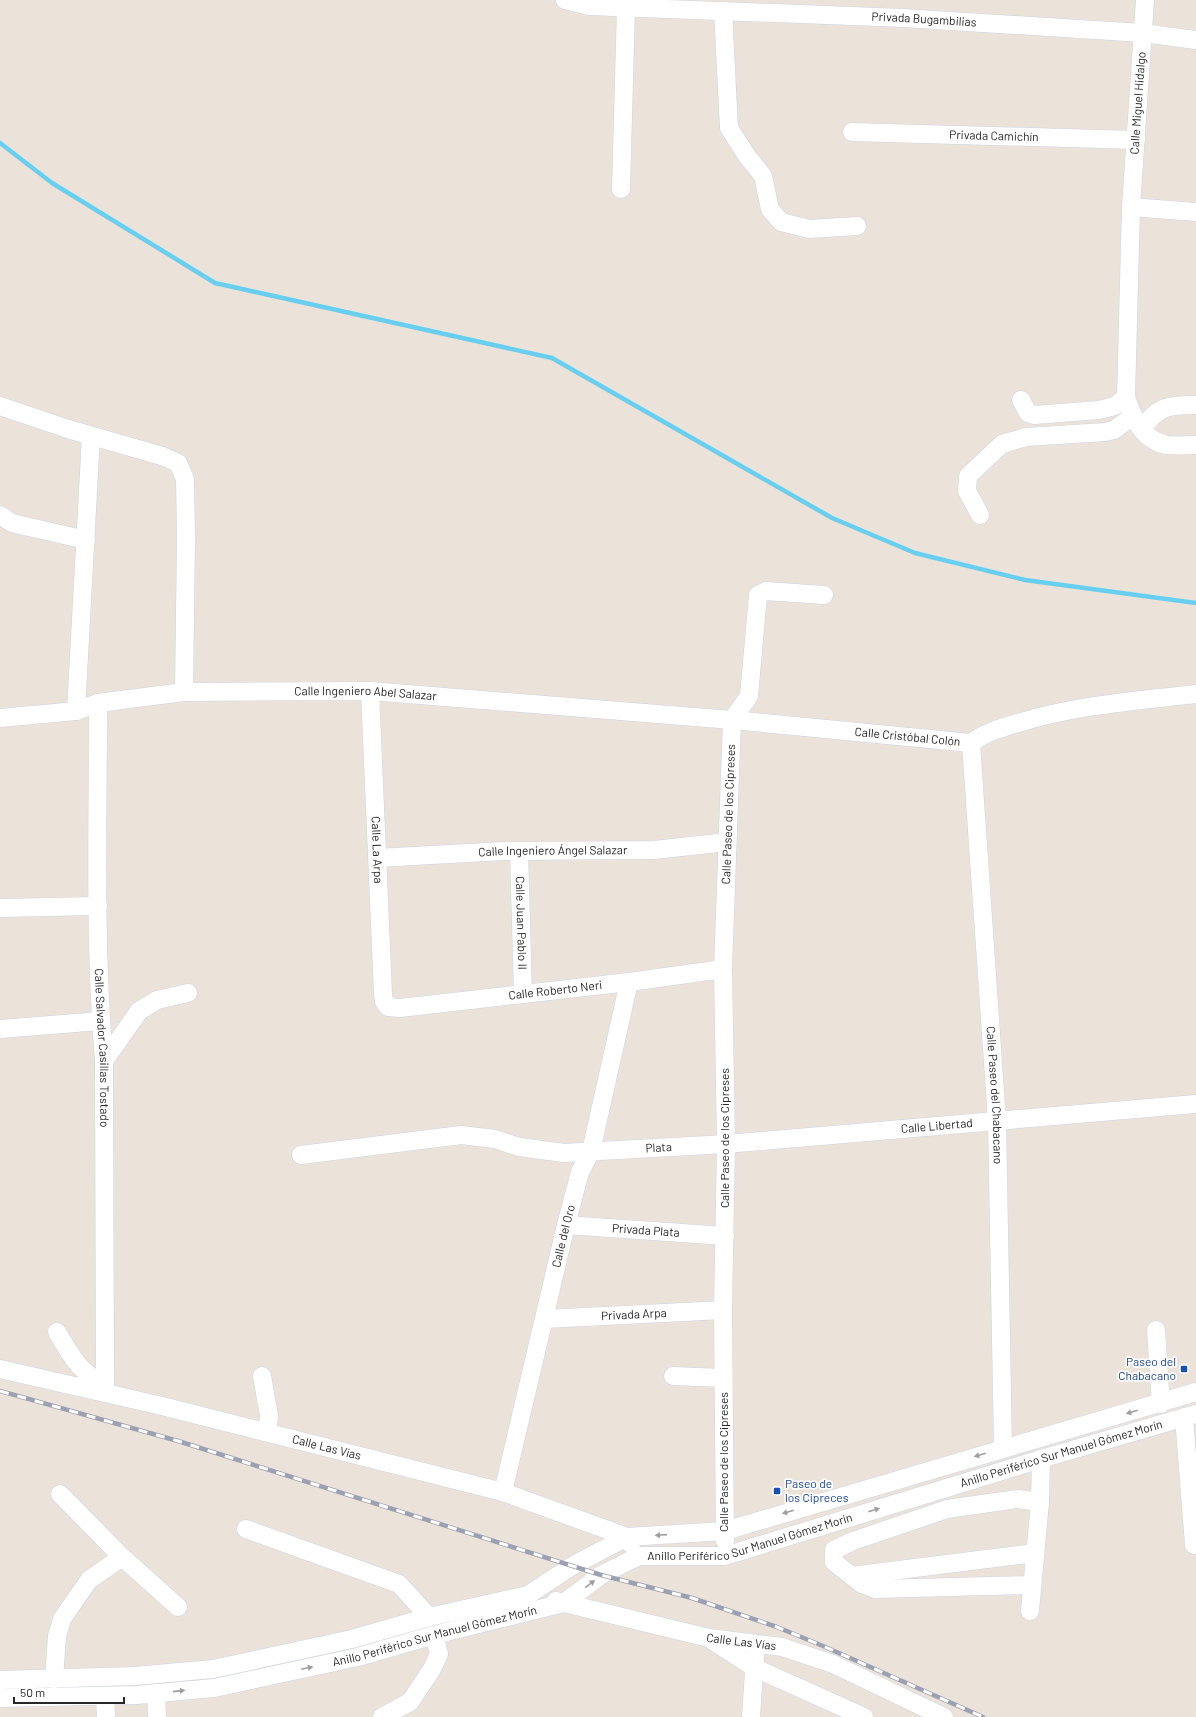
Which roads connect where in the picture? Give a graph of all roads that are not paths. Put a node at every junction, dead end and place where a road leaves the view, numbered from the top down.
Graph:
1 (565, 0) edge
2 (1145, 0) edge
3 (590, 3) edge
4 (705, 5) edge
5 (626, 7) junction
6 (723, 11) junction
7 (1143, 33) junction
8 (1196, 40) edge
9 (852, 132) dead end
10 (1136, 140) junction
11 (621, 189) dead end
12 (1131, 207) junction
13 (1196, 212) edge
14 (857, 226) dead end
15 (1126, 397) junction
16 (1021, 400) dead end
17 (1196, 405) edge
18 (0, 406) edge
19 (1137, 423) junction
20 (91, 436) junction
21 (1196, 445) edge
22 (0, 515) edge
23 (980, 515) dead end
24 (86, 540) junction
25 (824, 595) dead end
26 (370, 691) junction
27 (184, 692) junction
28 (1196, 694) edge
29 (98, 703) junction
30 (76, 711) junction
31 (0, 718) edge
32 (732, 720) junction
33 (971, 743) junction
34 (727, 842) junction
35 (519, 852) junction
36 (378, 858) junction
37 (98, 906) junction
38 (0, 908) edge
39 (723, 969) junction
40 (629, 982) junction
41 (188, 993) dead end
42 (523, 994) junction
43 (388, 1007) joint
44 (101, 1021) junction
45 (0, 1029) edge
46 (104, 1060) junction
47 (1196, 1104) edge
48 (997, 1121) junction
49 (726, 1144) junction
50 (591, 1152) junction
51 (302, 1155) dead end
52 (566, 1225) junction
53 (725, 1236) junction
54 (723, 1310) junction
55 (545, 1319) junction
56 (1156, 1330) dead end
57 (56, 1332) dead end
58 (0, 1369) edge
59 (262, 1376) dead end
60 (673, 1376) dead end
61 (723, 1378) junction
62 (105, 1388) junction
63 (1196, 1392) edge
64 (1162, 1404) junction
65 (1190, 1415) edge
66 (267, 1432) junction
67 (1003, 1448) junction
68 (1041, 1459) junction
69 (503, 1492) junction
70 (60, 1494) dead end
71 (1040, 1502) junction
72 (246, 1529) dead end
73 (725, 1531) junction
74 (627, 1538) junction
75 (1194, 1545) dead end
76 (1035, 1553) junction
77 (639, 1556) junction
78 (725, 1556) junction
79 (122, 1557) junction
80 (851, 1576) junction
81 (1032, 1585) junction
82 (528, 1595) junction
83 (564, 1603) junction
84 (178, 1607) dead end
85 (1030, 1611) dead end
86 (429, 1617) junction
87 (434, 1635) junction
88 (709, 1638) junction
89 (756, 1645) junction
90 (754, 1667) junction
91 (54, 1678) junction
92 (0, 1680) edge
93 (156, 1693) junction
94 (105, 1696) junction
95 (0, 1698) edge
96 (106, 1717) edge
97 (157, 1717) edge
98 (382, 1717) edge
99 (751, 1717) edge
100 (864, 1717) edge
101 (944, 1717) edge

1 - 3 street, Privada Bugambilias
2 - 7 street, Calle Miguel Hidalgo
3 - 5 street, Privada Bugambilias
4 - 5 street, Privada Bugambilias
4 - 6 street, Privada Bugambilias
5 - 11 street
6 - 7 street, Privada Bugambilias
6 - 14 street
7 - 8 street, Privada Bugambilias
7 - 10 street, Calle Miguel Hidalgo
9 - 10 street, Privada Camichín
10 - 12 street, Calle Miguel Hidalgo
12 - 13 street
12 - 15 street, Calle Miguel Hidalgo
15 - 16 street
15 - 19 street, Calle Miguel Hidalgo
17 - 19 street
18 - 20 street
19 - 21 street
19 - 23 street
20 - 24 street
20 - 27 street
22 - 24 street
24 - 30 street
25 - 32 street
26 - 27 street, Calle Ingeniero Abel Salazar
26 - 32 street, Calle Ingeniero Abel Salazar
26 - 36 street, Calle La Arpa
27 - 29 street, Calle Ingeniero Abel Salazar
28 - 33 street, Calle Cristóbal Colón
29 - 30 street, Calle Ingeniero Abel Salazar
29 - 37 street, Calle Salvador Casillas Tostado
30 - 31 street, Calle Ingeniero Abel Salazar
32 - 33 street, Calle Cristóbal Colón
32 - 34 street, Calle Paseo de los Cipreses
33 - 48 street, Calle Paseo del Chabacano
34 - 35 street, Calle Ingeniero Ángel Salazar
34 - 39 street, Calle Paseo de los Cipreses
35 - 36 street, Calle Ingeniero Ángel Salazar
35 - 42 street, Calle Juan Pablo II
36 - 43 street, Calle La Arpa
37 - 38 street
37 - 44 street, Calle Salvador Casillas Tostado
39 - 40 street, Calle Roberto Neri
39 - 49 street, Calle Paseo de los Cipreses
40 - 42 street, Calle Roberto Neri
40 - 50 street, Calle del Oro
41 - 46 street
42 - 43 street, Calle Roberto Neri
44 - 45 street
44 - 46 street, Calle Salvador Casillas Tostado
46 - 62 street, Calle Salvador Casillas Tostado
47 - 48 street, Calle Libertad
48 - 49 street, Calle Libertad
48 - 67 street, Calle Paseo del Chabacano
49 - 50 street, Plata
49 - 53 street, Calle Paseo de los Cipreses
50 - 51 street, Plata
50 - 52 street, Calle del Oro
52 - 53 street, Privada Plata
52 - 55 street, Calle del Oro
53 - 54 street, Calle Paseo de los Cipreses
54 - 55 street, Privada Arpa
54 - 61 street, Calle Paseo de los Cipreses
55 - 69 street, Calle del Oro
56 - 64 street
57 - 62 street
58 - 62 street, Calle Las Vías
59 - 66 street
60 - 61 street
61 - 73 street, Calle Paseo de los Cipreses
62 - 66 street, Calle Las Vías
63 - 64 street, Anillo Periférico Sur Manuel Gómez Morín
64 -> 67 street, Anillo Periférico Sur Manuel Gómez Morín
65 - 68 street, Anillo Periférico Sur Manuel Gómez Morín
65 - 75 street
66 - 69 street, Calle Las Vías
67 -> 73 street, Anillo Periférico Sur Manuel Gómez Morín
68 - 71 street
78 -> 68 street, Anillo Periférico Sur Manuel Gómez Morín
69 - 74 street, Calle Las Vías
70 - 79 street
71 - 76 street
71 - 80 street
72 - 86 street
73 -> 74 street, Anillo Periférico Sur Manuel Gómez Morín
73 - 78 street, Calle Paseo de los Cipreses
74 - 77 street
74 - 82 street, Anillo Periférico Sur Manuel Gómez Morín
76 - 80 street
76 - 81 street
77 - 78 street, Anillo Periférico Sur Manuel Gómez Morín
83 -> 77 street, Anillo Periférico Sur Manuel Gómez Morín
79 - 84 street
79 - 91 street
80 - 81 street
81 - 85 street
82 - 83 street, Calle Las Vías
82 - 86 street, Anillo Periférico Sur Manuel Gómez Morín
83 - 87 street, Anillo Periférico Sur Manuel Gómez Morín
83 - 88 street, Calle Las Vías
86 - 91 street, Anillo Periférico Sur Manuel Gómez Morín
93 -> 87 street, Anillo Periférico Sur Manuel Gómez Morín
87 - 98 street
88 - 89 street, Calle Las Vías
88 - 90 street
89 - 90 street
89 - 101 street, Calle Las Vías
90 - 99 street
90 - 100 street
91 - 92 street, Anillo Periférico Sur Manuel Gómez Morín
93 - 94 street, Anillo Periférico Sur Manuel Gómez Morín
93 - 97 street
94 - 95 street, Anillo Periférico Sur Manuel Gómez Morín
94 - 96 street

